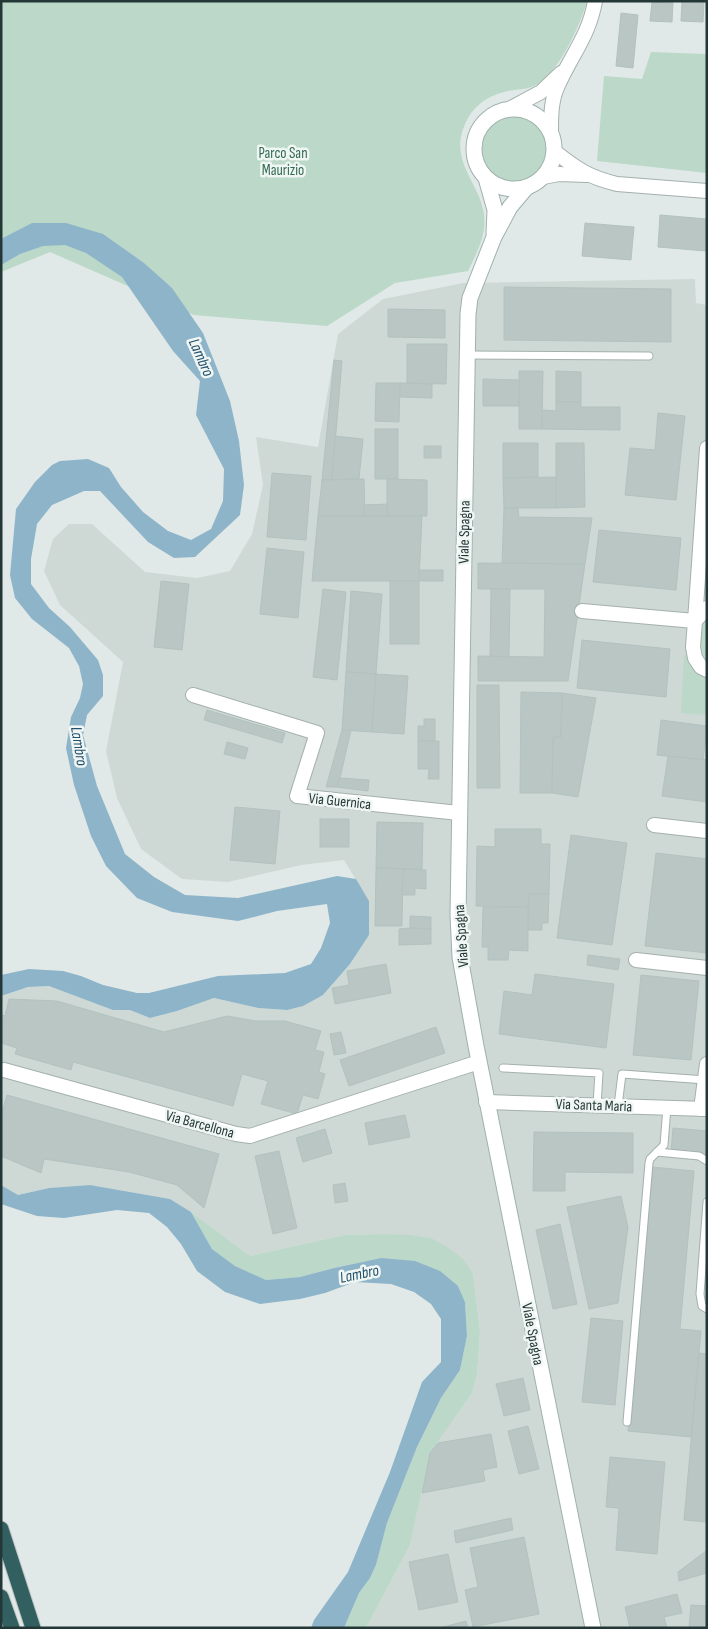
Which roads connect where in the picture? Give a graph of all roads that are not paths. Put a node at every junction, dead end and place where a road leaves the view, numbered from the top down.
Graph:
1 (595, 1) edge
2 (567, 68) junction
3 (512, 108) junction
4 (551, 132) junction
5 (554, 151) junction
6 (588, 175) junction
7 (543, 177) junction
8 (486, 178) junction
9 (527, 187) junction
10 (707, 191) edge
11 (494, 237) junction
12 (467, 355) junction
13 (649, 356) dead end
14 (707, 448) edge
15 (703, 557) edge
16 (707, 608) edge
17 (582, 611) dead end
18 (695, 620) junction
19 (705, 670) edge
20 (193, 695) dead end
21 (459, 812) junction
22 (654, 825) dead end
23 (707, 831) edge
24 (636, 960) dead end
25 (707, 968) edge
26 (479, 1062) junction
27 (707, 1064) edge
28 (503, 1068) dead end
29 (4, 1070) dead end
30 (706, 1080) edge
31 (486, 1102) junction
32 (597, 1105) junction
33 (618, 1106) junction
34 (667, 1108) junction
35 (704, 1109) edge
36 (657, 1152) junction
37 (707, 1161) edge
38 (707, 1202) edge
39 (707, 1309) edge
40 (627, 1422) dead end
41 (1, 1530) edge
42 (1, 1597) edge
43 (12, 1628) edge
44 (32, 1628) edge
45 (593, 1628) edge

1 - 2 street
2 - 3 street
2 - 4 street
3 - 4 street
3 - 8 street
4 - 5 street
5 - 6 street
5 - 7 street
6 - 7 street
6 - 10 street
7 - 9 street
8 - 9 street
8 - 11 street, Viale Spagna
9 - 11 street, Viale Spagna
11 - 12 street, Viale Spagna
12 - 13 lane
12 - 21 street, Viale Spagna
14 - 15 street
15 - 18 street
16 - 18 street
17 - 18 street
18 - 19 street
20 - 21 street, Via Guernica
21 - 26 street, Viale Spagna
22 - 23 street
24 - 25 street
26 - 29 street, Via Barcellona
26 - 31 street, Viale Spagna
27 - 30 street, Via Santa Maria
28 - 32 lane
30 - 33 lane
30 - 35 street, Via Santa Maria
31 - 32 street, Via Santa Maria
31 - 45 street, Viale Spagna
32 - 33 street, Via Santa Maria
33 - 34 street, Via Santa Maria
34 - 35 street, Via Santa Maria
34 - 36 lane
36 - 37 lane
36 - 40 lane
38 - 39 lane
41 - 44 highway
42 - 43 highway

